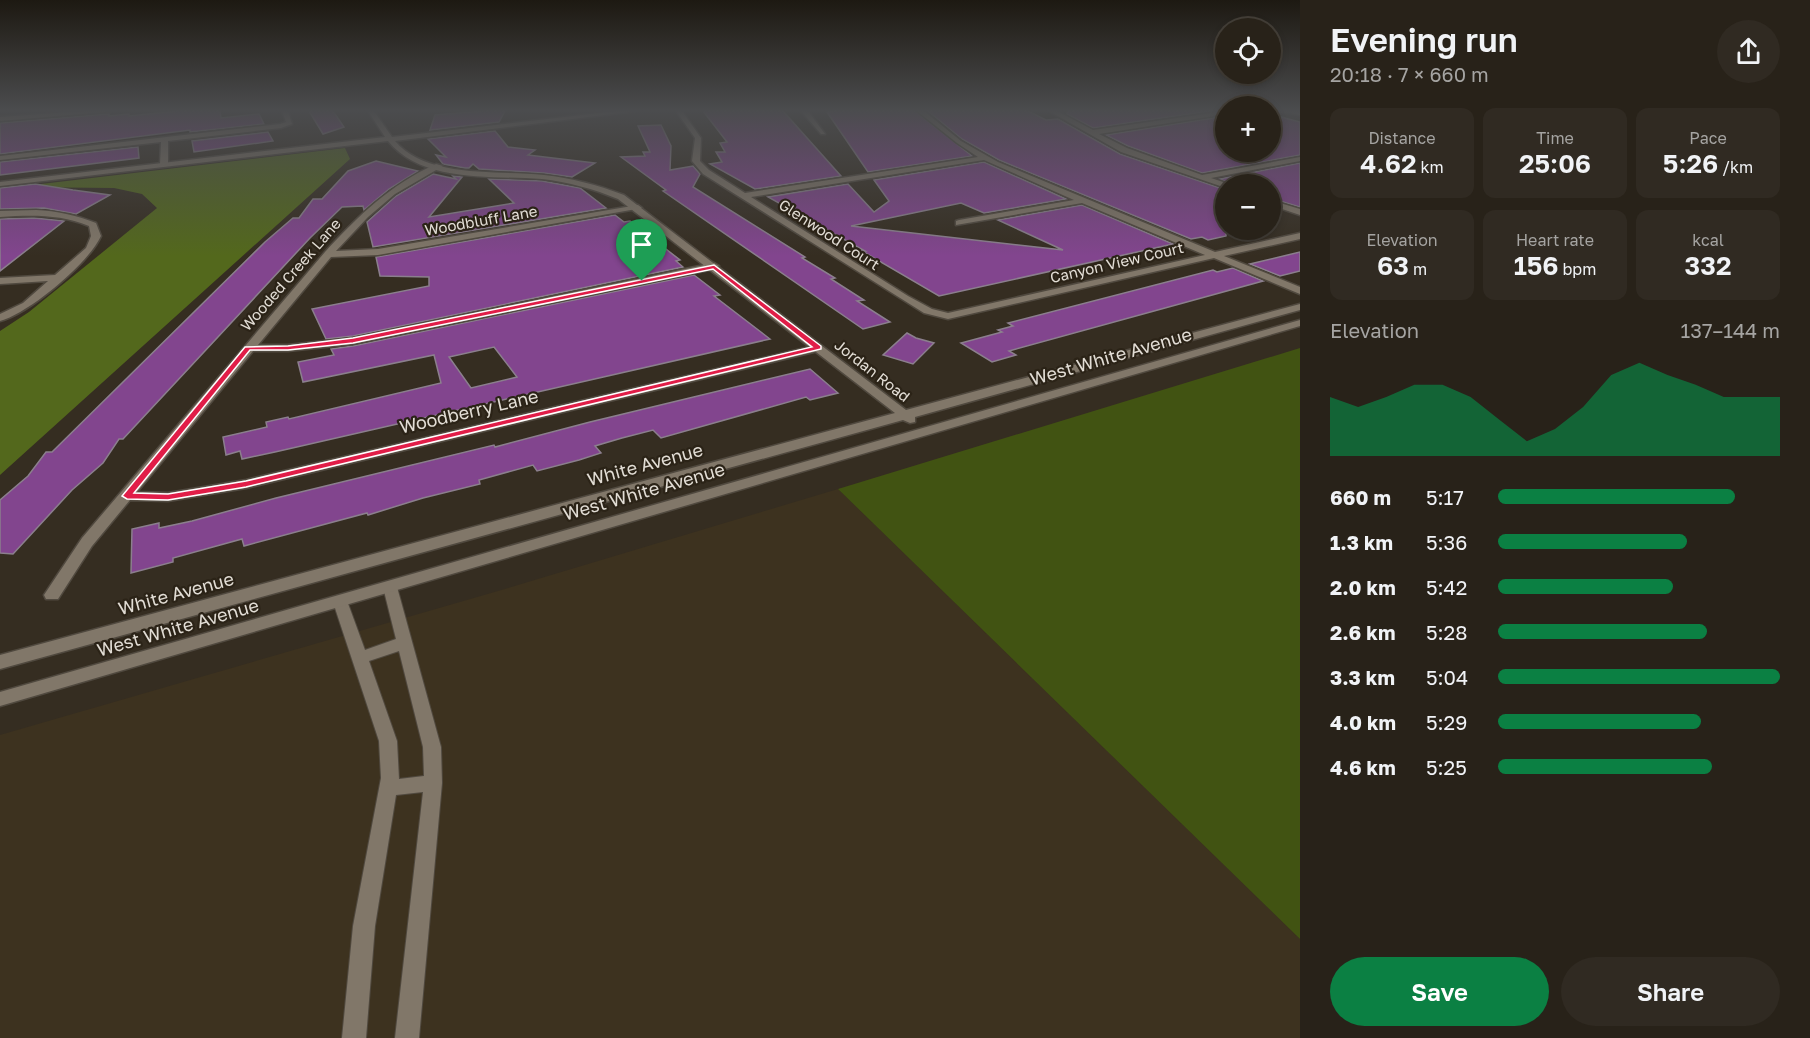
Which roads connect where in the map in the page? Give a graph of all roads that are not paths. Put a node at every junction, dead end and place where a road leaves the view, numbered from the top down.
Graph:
1 (164, 159) edge
2 (204, 159) edge
3 (421, 159) edge
4 (696, 159) edge
5 (975, 159) edge
6 (987, 159) edge
7 (1150, 159) edge
8 (1298, 159) edge
9 (164, 164) junction
10 (439, 166) junction
11 (1200, 178) junction
12 (1215, 183) edge
13 (0, 184) edge
14 (743, 196) junction
15 (1080, 201) junction
16 (1281, 206) edge
17 (638, 208) junction
18 (1300, 212) edge
19 (0, 214) edge
20 (959, 223) dead end
21 (1300, 236) edge
22 (328, 254) junction
23 (1214, 256) junction
24 (714, 266) junction
25 (57, 278) junction
26 (0, 281) edge
27 (1300, 291) edge
28 (1300, 307) edge
29 (940, 314) joint
30 (0, 318) edge
31 (1300, 323) edge
32 (248, 348) junction
33 (818, 348) junction
34 (904, 414) junction
35 (925, 430) junction
36 (127, 496) junction
37 (390, 587) junction
38 (52, 595) dead end
39 (340, 602) junction
40 (403, 643) junction
41 (360, 658) junction
42 (0, 662) edge
43 (0, 699) edge
44 (433, 783) junction
45 (388, 788) junction
46 (354, 1038) edge
47 (407, 1038) edge

1 - 9 street
2 - 9 street
3 - 10 street, Jordan Road
4 - 14 street, Glenwood Court
5 - 14 street
6 - 15 street
7 - 11 street
8 - 11 street
9 - 13 street
10 - 17 street, Jordan Road
10 - 22 street, Wooded Creek Lane
11 - 12 street
14 - 29 street, Glenwood Court
15 - 20 street
15 - 23 street
16 - 18 street
17 - 22 street, Woodbluff Lane
17 - 24 street, Jordan Road
19 - 25 street
21 - 23 street, Canyon View Court
22 - 32 street, Wooded Creek Lane
23 - 27 street
23 - 29 street, Canyon View Court
24 - 32 street
24 - 33 street, Jordan Road
25 - 26 street
25 - 30 street
28 - 34 street, White Avenue
31 - 35 street, West White Avenue
32 - 36 street, Wooded Creek Lane
33 - 34 street, Jordan Road
33 - 36 street, Woodberry Lane
34 - 35 street, Jordan Road
34 - 42 street, White Avenue
35 - 37 street, West White Avenue
36 - 38 street, Wooded Creek Lane
37 - 39 street, West White Avenue
37 - 40 lane
39 - 41 lane
39 - 43 street, West White Avenue
40 - 41 lane
40 - 44 lane
41 - 45 lane
44 - 45 lane
44 - 47 lane
45 - 46 lane

